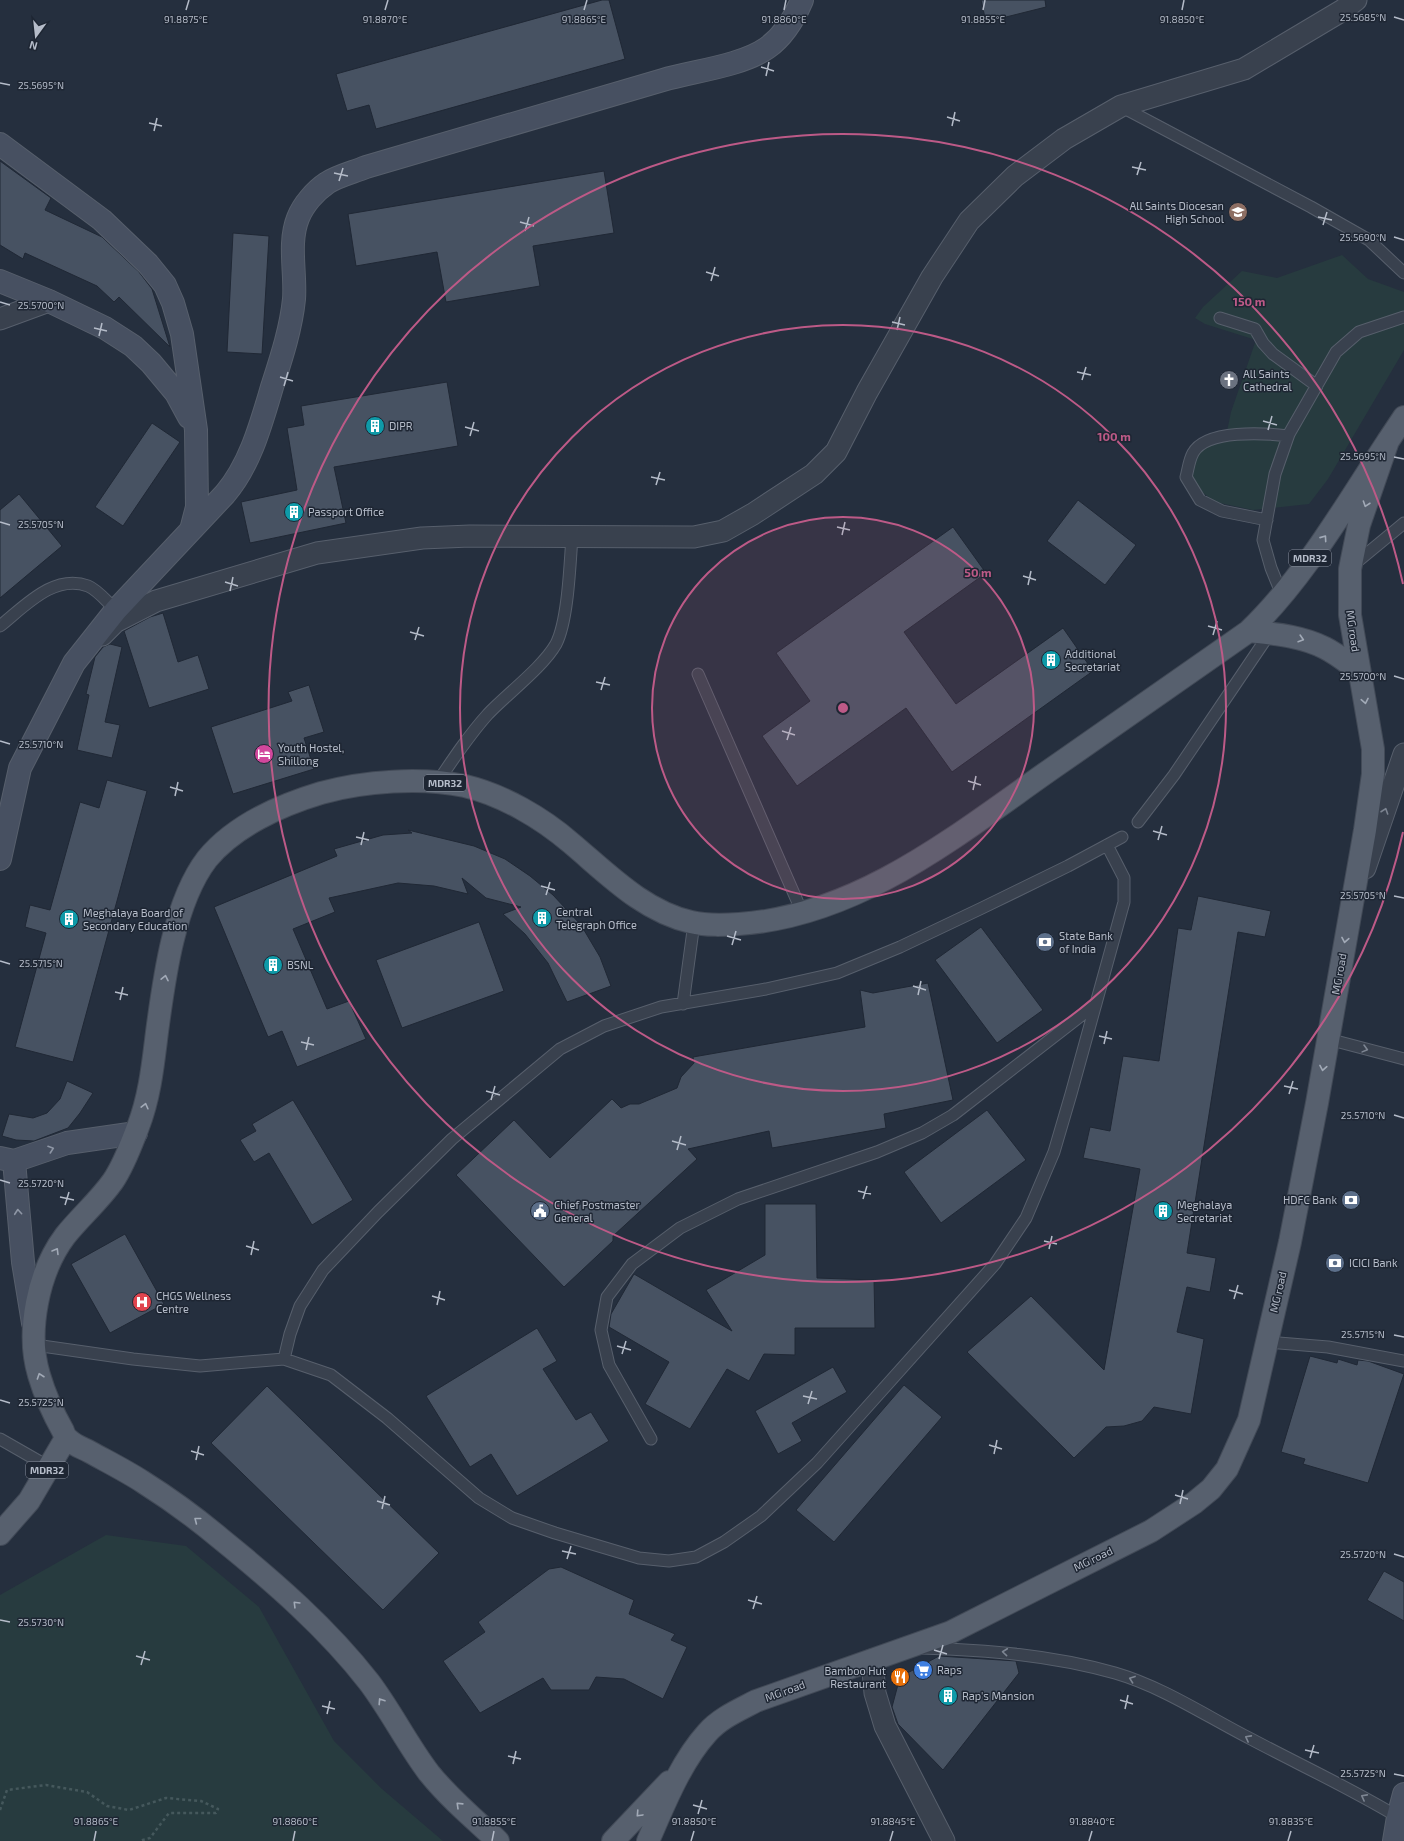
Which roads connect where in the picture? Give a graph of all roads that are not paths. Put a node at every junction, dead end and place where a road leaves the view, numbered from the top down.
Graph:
1 (802, 0) edge
2 (1356, 0) edge
3 (1121, 106) junction
4 (0, 144) edge
5 (1404, 273) edge
6 (0, 281) edge
7 (49, 301) junction
8 (1404, 317) edge
9 (1220, 318) dead end
10 (0, 319) edge
11 (1317, 386) junction
12 (1404, 417) edge
13 (196, 430) junction
14 (1288, 436) junction
15 (1388, 441) junction
16 (1267, 520) junction
17 (1404, 523) edge
18 (191, 530) junction
19 (572, 536) junction
20 (1350, 569) junction
21 (1282, 595) junction
22 (116, 610) junction
23 (0, 626) edge
24 (1249, 631) junction
25 (1270, 633) junction
26 (74, 663) junction
27 (1359, 670) junction
28 (698, 674) dead end
29 (1404, 754) edge
30 (437, 783) junction
31 (1138, 822) dead end
32 (1122, 838) dead end
33 (1107, 845) junction
34 (0, 859) edge
35 (802, 912) junction
36 (1350, 914) junction
37 (694, 923) junction
38 (683, 1004) junction
39 (1096, 1004) junction
40 (1328, 1039) junction
41 (1404, 1059) edge
42 (136, 1133) junction
43 (7, 1160) edge
44 (35, 1339) junction
45 (1267, 1342) junction
46 (284, 1358) junction
47 (1404, 1361) edge
48 (66, 1438) junction
49 (0, 1439) edge
50 (651, 1439) dead end
51 (49, 1467) junction
52 (0, 1534) edge
53 (905, 1648) junction
54 (872, 1660) junction
55 (684, 1765) junction
56 (1404, 1794) edge
57 (1398, 1817) junction
58 (498, 1841) edge
59 (613, 1841) edge
60 (648, 1841) edge
61 (944, 1841) edge
62 (1394, 1841) edge

1 - 18 street
2 - 3 street
3 - 5 lane
3 - 19 street
4 - 13 street
6 - 7 street
7 - 10 street
7 - 13 street
8 - 11 lane
9 - 11 lane
11 - 14 lane
12 - 15 main road, MG road / MDR32
13 - 18 street
14 - 16 lane
14 - 16 lane
15 -> 20 main road, MG road
21 -> 15 main road, MDR32
16 - 21 lane
17 - 20 lane
18 - 22 street
19 - 26 street
19 - 30 lane
20 - 27 main road, MG road
21 - 24 main road, MDR32
22 - 23 lane
22 - 26 street
24 - 25 main road
24 - 35 main road, MDR32
25 -> 27 main road
25 - 31 lane
26 - 34 street
27 -> 36 main road, MG road
28 - 35 lane
36 -> 29 street
30 - 37 main road, MDR32
42 -> 30 main road, MDR32
32 - 33 lane
33 - 38 lane
33 - 39 lane
35 - 37 main road, MDR32
36 -> 40 main road, MG road
37 - 38 lane
38 - 46 lane
39 - 46 lane
39 - 50 lane
40 -> 41 lane
40 -> 45 main road, MG road
43 -> 42 street
44 -> 42 main road, MDR32
44 -> 43 street
44 - 46 lane
48 -> 44 main road, MDR32
45 - 47 lane
45 - 53 main road, MG road
48 - 51 main road, MDR32
58 -> 48 main road
49 - 51 lane
51 - 52 main road, MDR32
53 - 54 main road, MG road
57 -> 53 lane
54 - 55 main road, MG road
54 - 61 street
55 -> 59 main road
55 - 60 main road, MG road
56 - 57 street
57 - 62 street

